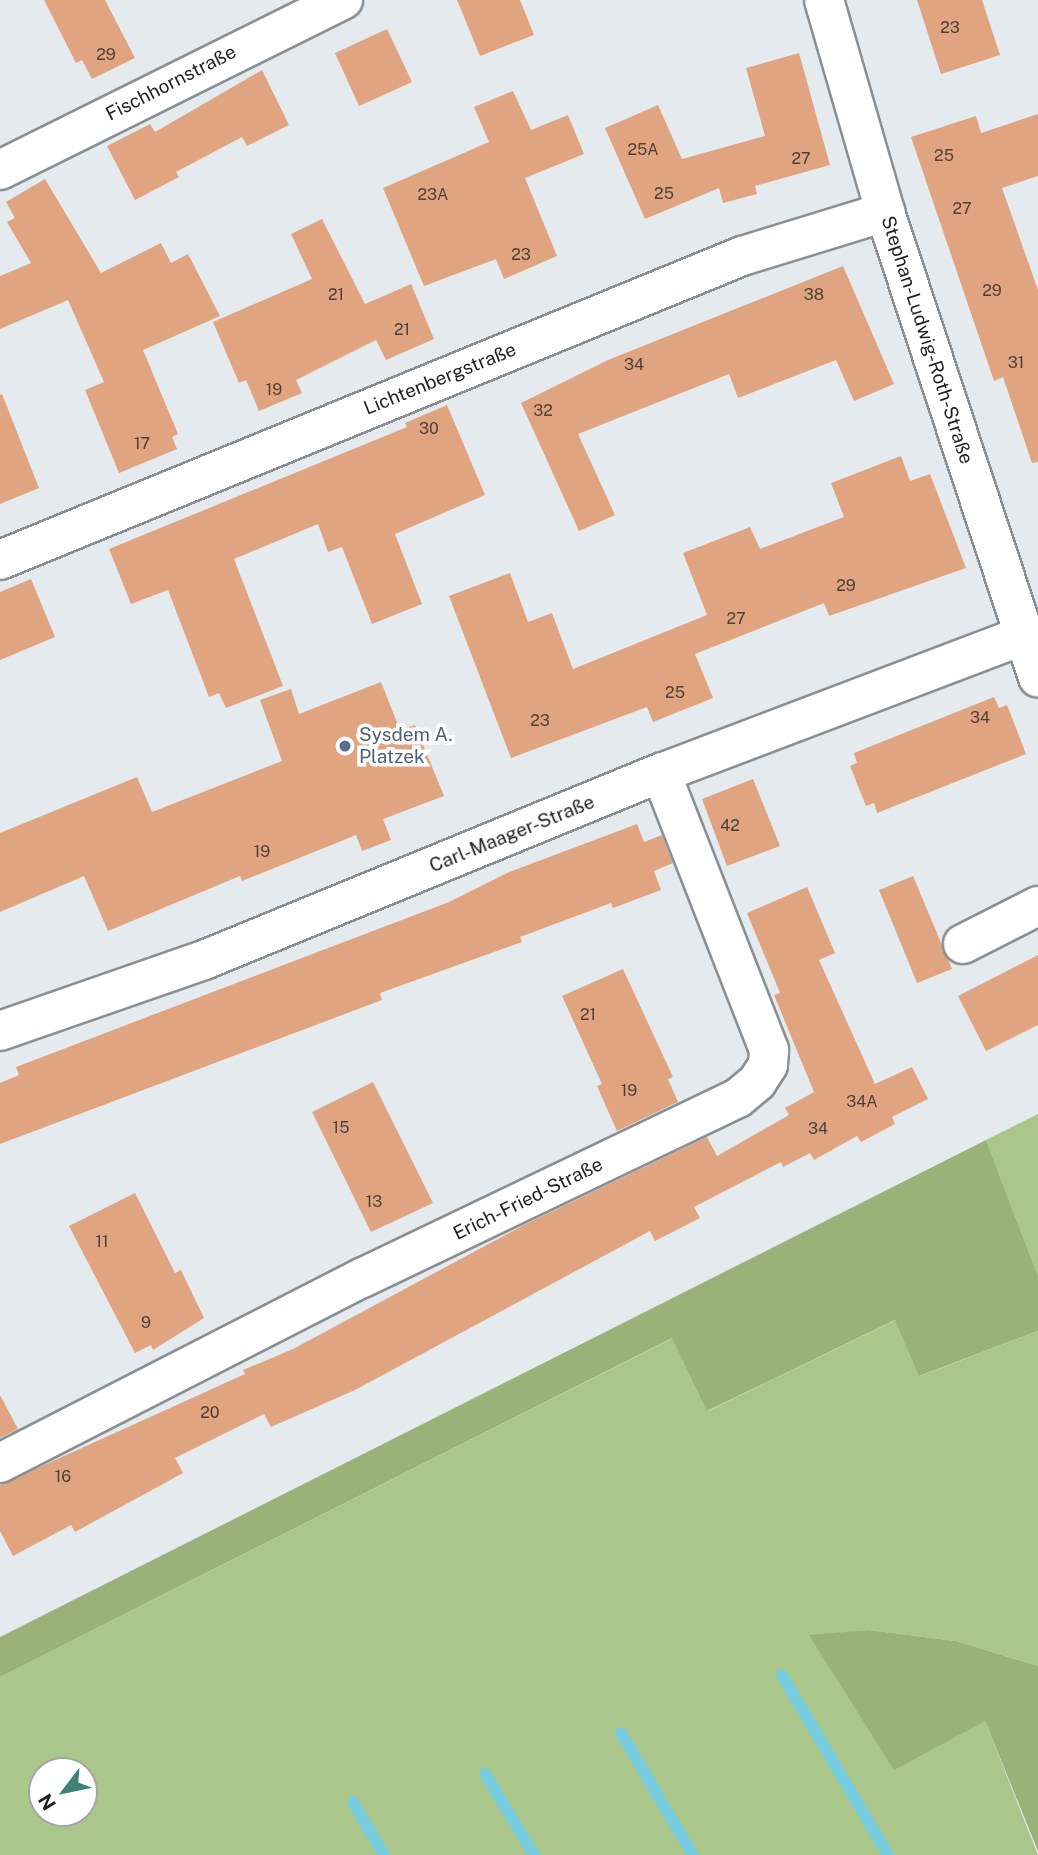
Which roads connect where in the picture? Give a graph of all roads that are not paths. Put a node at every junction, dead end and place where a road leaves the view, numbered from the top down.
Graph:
1 (343, 0) edge
2 (824, 0) edge
3 (0, 170) edge
4 (885, 212) junction
5 (0, 560) edge
6 (1024, 635) junction
7 (1038, 677) edge
8 (661, 773) junction
9 (1038, 906) edge
10 (963, 944) dead end
11 (0, 1031) edge
12 (0, 1463) edge

1 - 3 street, Fischhornstraße
2 - 4 street, Stephan-Ludwig-Roth-Straße
4 - 5 street, Lichtenbergstraße
4 - 6 street, Stephan-Ludwig-Roth-Straße
6 - 7 street, Stephan-Ludwig-Roth-Straße
6 - 8 street, Carl-Maager-Straße
8 - 11 street, Carl-Maager-Straße
8 - 12 street, Erich-Fried-Straße
9 - 10 street

